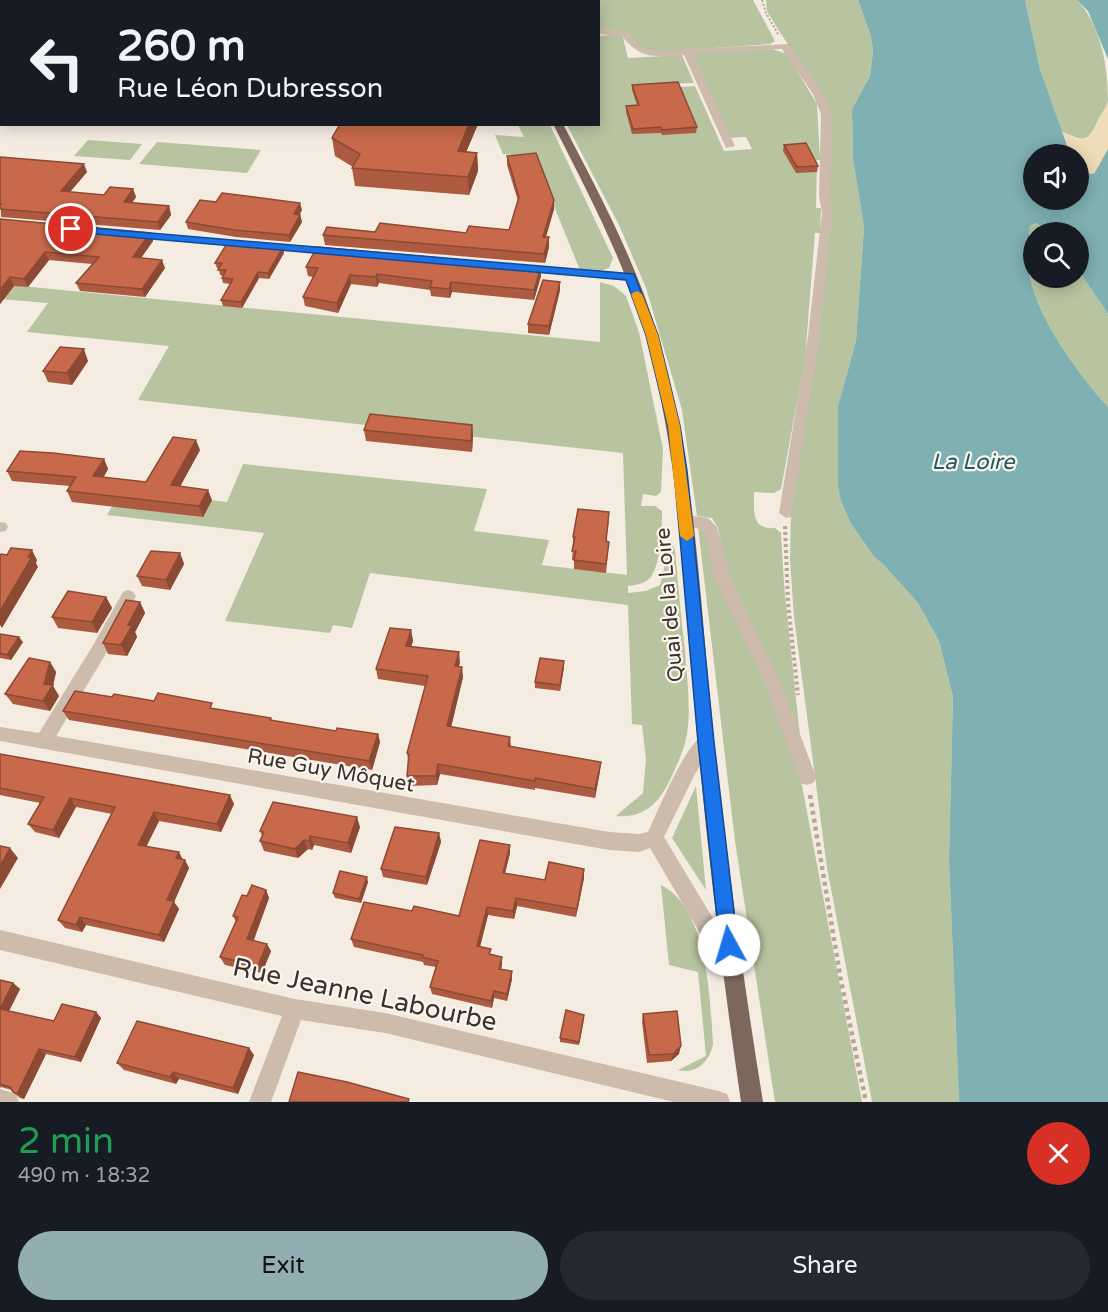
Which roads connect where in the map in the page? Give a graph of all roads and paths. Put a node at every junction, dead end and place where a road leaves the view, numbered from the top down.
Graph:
1 (762, 0) edge
2 (600, 31) edge
3 (785, 46) junction
4 (687, 52) junction
5 (559, 126) edge
6 (730, 146) dead end
7 (119, 233) edge
8 (344, 253) edge
9 (511, 268) edge
10 (630, 277) junction
11 (786, 513) joint
12 (686, 520) junction
13 (128, 596) dead end
14 (800, 707) dead end
15 (0, 734) edge
16 (43, 742) junction
17 (706, 742) junction
18 (807, 777) joint
19 (654, 838) junction
20 (0, 940) edge
21 (731, 968) junction
22 (296, 1009) junction
23 (0, 1100) edge
24 (8, 1102) edge
25 (260, 1102) edge
26 (719, 1102) edge
27 (752, 1102) edge
28 (866, 1102) edge

1 - 3 path
2 - 4 street
3 - 4 street
3 - 11 street
4 - 6 street
5 - 10 main road, Quai de la Loire
7 - 8 street
9 - 10 street
10 - 12 main road, Quai de la Loire
11 - 14 path
12 - 17 main road, Quai de la Loire
12 - 18 street
13 - 16 street
15 - 16 street, Rue Guy Môquet
16 - 19 street, Rue Guy Môquet
17 - 19 street
17 - 21 main road, Quai de la Loire
18 - 28 path
19 - 21 street
20 - 22 street, Rue Jeanne Labourbe
21 - 27 main road, Quai de la Loire
22 - 25 street
22 - 26 street, Rue Jeanne Labourbe
23 - 24 street

